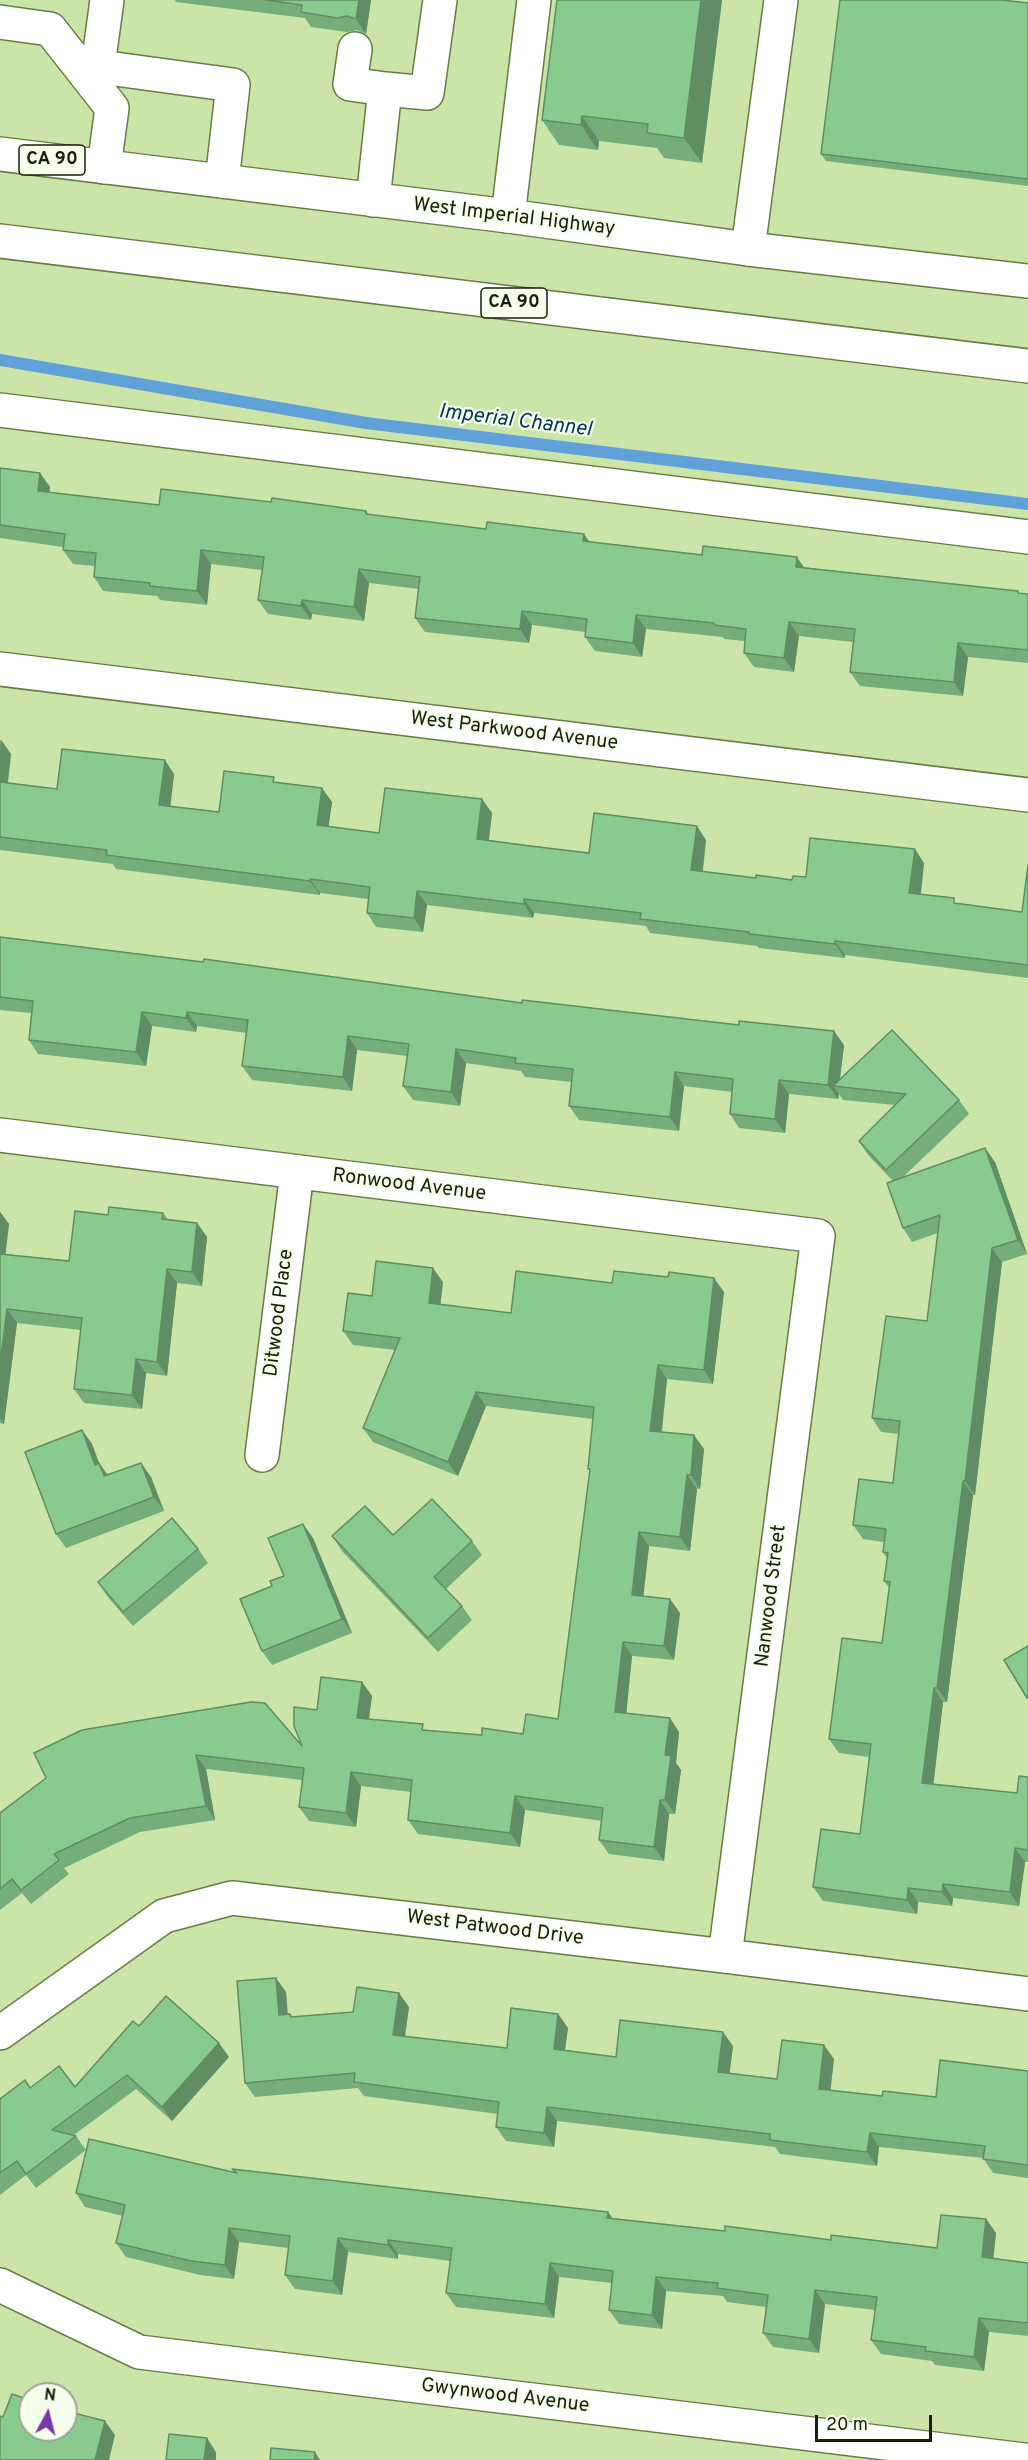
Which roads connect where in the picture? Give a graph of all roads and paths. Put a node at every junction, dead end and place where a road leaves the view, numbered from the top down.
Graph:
1 (107, 0) edge
2 (440, 0) edge
3 (534, 0) edge
4 (780, 0) edge
5 (0, 22) edge
6 (355, 49) dead end
7 (88, 65) junction
8 (385, 89) junction
9 (0, 154) edge
10 (104, 166) junction
11 (222, 181) junction
12 (373, 200) junction
13 (508, 216) junction
14 (0, 241) edge
15 (748, 249) junction
16 (1028, 281) edge
17 (1028, 366) edge
18 (0, 410) edge
19 (1028, 537) edge
20 (0, 669) edge
21 (1028, 795) edge
22 (0, 1135) edge
23 (297, 1172) junction
24 (819, 1236) joint
25 (262, 1455) dead end
26 (725, 1956) junction
27 (1028, 1994) edge
28 (0, 2033) edge
29 (0, 2285) edge
30 (1024, 2460) edge

1 - 7 street
2 - 8 street
3 - 13 street
4 - 15 street
5 - 7 street
6 - 8 street
7 - 10 street
7 - 11 street
8 - 12 street
9 - 10 street, West Imperial Highway / CA 90
10 - 11 street, West Imperial Highway / CA 90
11 - 12 street, West Imperial Highway / CA 90
12 - 13 street, West Imperial Highway / CA 90
13 - 15 street, West Imperial Highway / CA 90
14 - 17 street, CA 90
15 - 16 street, West Imperial Highway / CA 90
18 - 19 street
20 - 21 street, West Parkwood Avenue
22 - 23 street, Ronwood Avenue
23 - 24 street, Ronwood Avenue
23 - 25 street, Ditwood Place
24 - 26 street, Nanwood Street
26 - 27 street, West Patwood Drive
26 - 28 street, West Patwood Drive
29 - 30 street, Gwynwood Avenue

